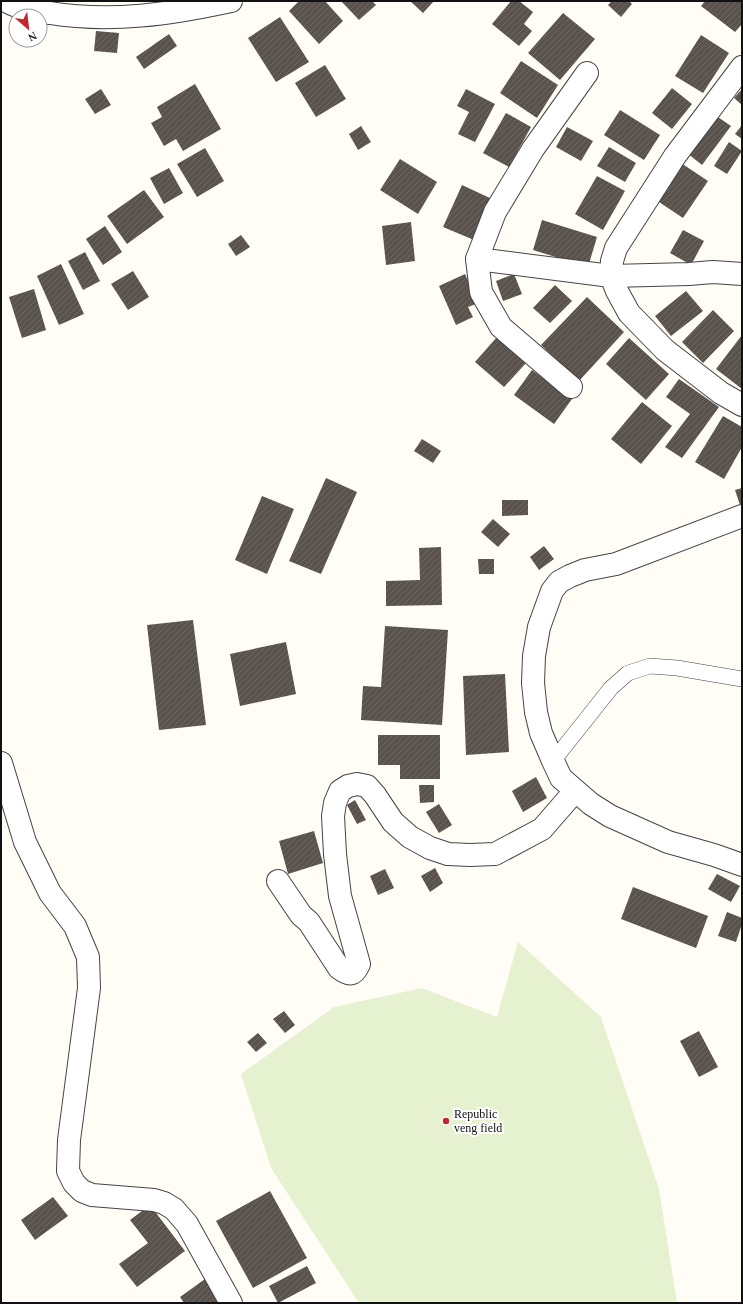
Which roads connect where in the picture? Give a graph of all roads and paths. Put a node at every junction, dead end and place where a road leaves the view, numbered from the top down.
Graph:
1 (6, 1) edge
2 (231, 1) edge
3 (742, 67) edge
4 (587, 73) dead end
5 (477, 259) junction
6 (742, 274) edge
7 (611, 276) junction
8 (571, 387) dead end
9 (742, 405) edge
10 (742, 516) edge
11 (742, 679) edge
12 (553, 761) junction
13 (1, 762) edge
14 (575, 791) junction
15 (742, 864) edge
16 (278, 880) dead end
17 (231, 1303) edge

1 - 2 street
3 - 7 street
4 - 5 street
5 - 7 street
5 - 8 street
6 - 7 street
7 - 9 street
10 - 12 street
11 - 12 lane
12 - 14 street
13 - 17 street
14 - 15 street
14 - 16 street

